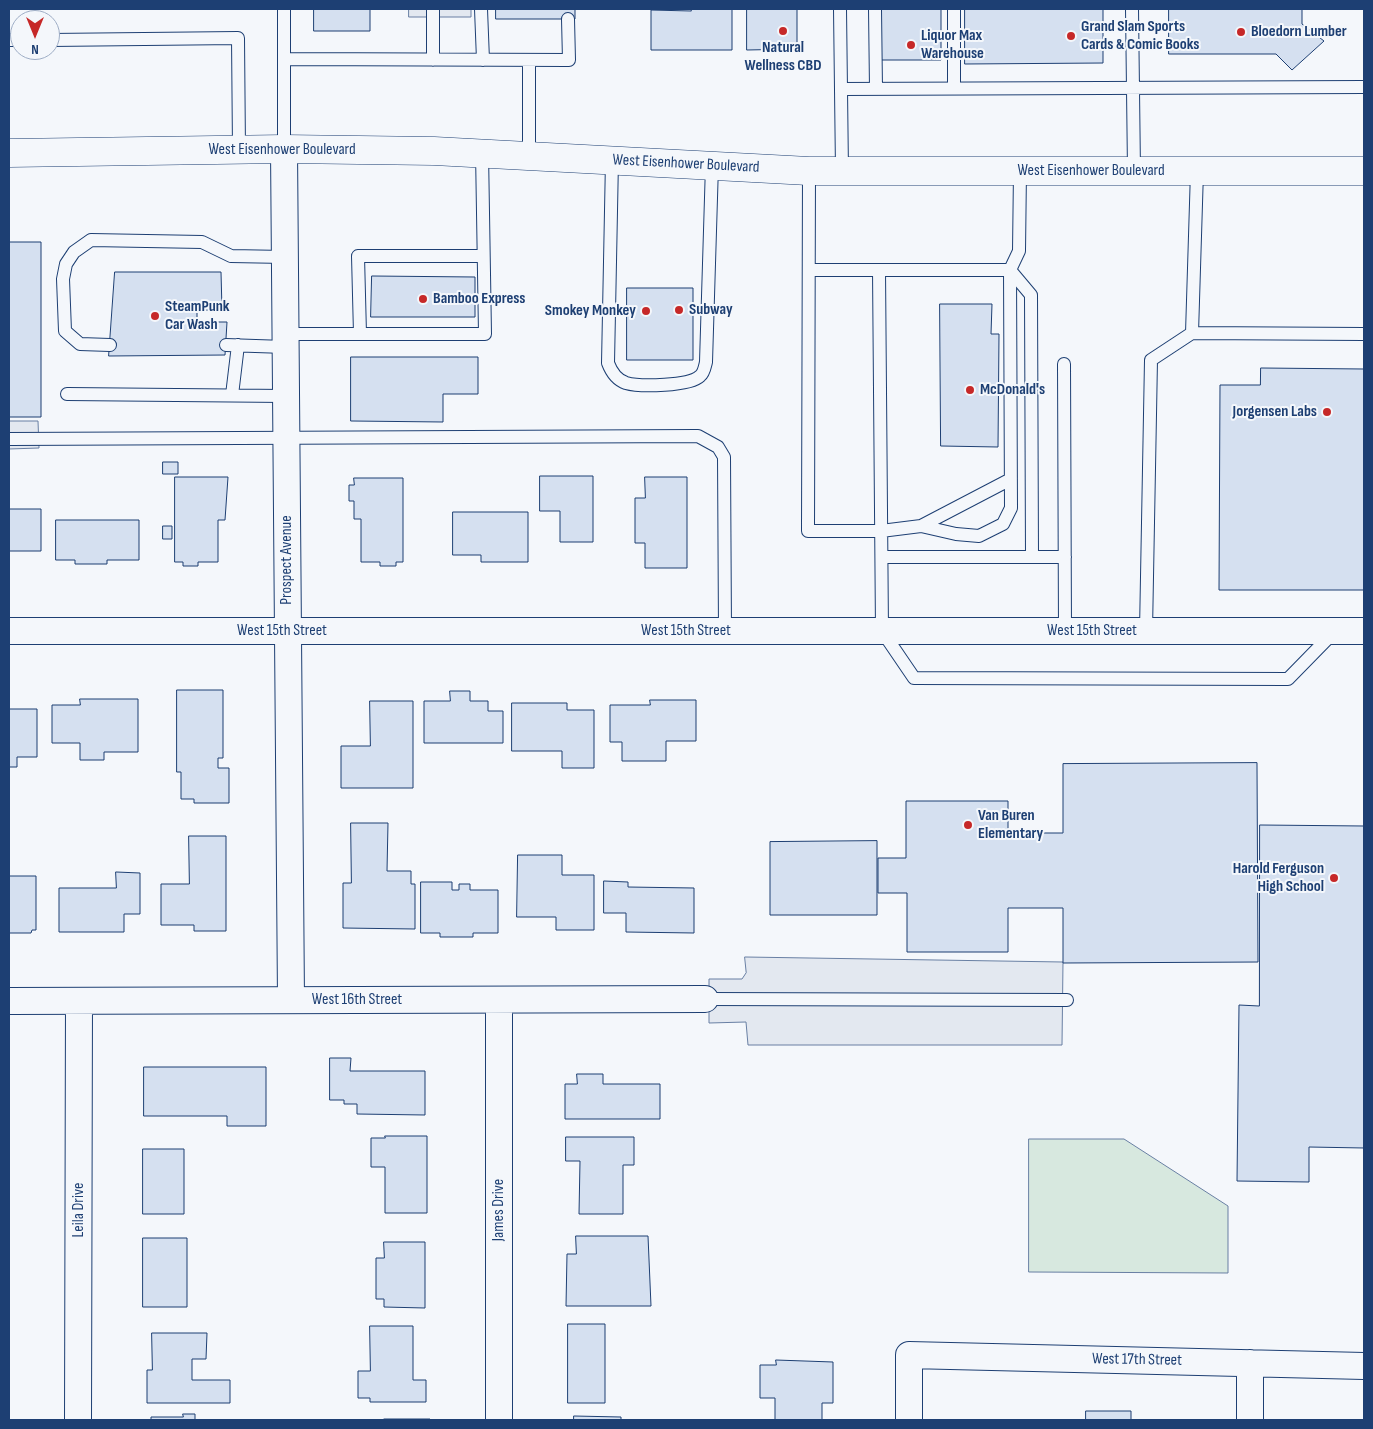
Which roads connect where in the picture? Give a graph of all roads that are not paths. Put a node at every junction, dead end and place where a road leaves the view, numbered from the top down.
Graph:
1 (284, 9) edge
2 (433, 9) edge
3 (481, 9) edge
4 (840, 9) edge
5 (876, 9) edge
6 (954, 9) edge
7 (1132, 9) edge
8 (568, 19) dead end
9 (60, 40) edge
10 (284, 59) junction
11 (433, 60) junction
12 (483, 60) junction
13 (529, 60) junction
14 (1364, 87) edge
15 (954, 88) junction
16 (1133, 88) junction
17 (841, 89) junction
18 (876, 89) junction
19 (284, 149) junction
20 (239, 150) junction
21 (482, 152) junction
22 (9, 153) edge
23 (529, 154) junction
24 (612, 160) junction
25 (712, 165) junction
26 (809, 171) junction
27 (842, 171) junction
28 (1020, 171) junction
29 (1134, 171) junction
30 (1197, 171) junction
31 (1364, 171) edge
32 (483, 256) junction
33 (285, 257) junction
34 (809, 270) junction
35 (879, 270) junction
36 (1010, 270) junction
37 (1192, 333) junction
38 (360, 334) junction
39 (1364, 334) edge
40 (285, 340) junction
41 (110, 345) dead end
42 (1064, 364) dead end
43 (67, 394) dead end
44 (232, 395) junction
45 (286, 396) junction
46 (286, 437) junction
47 (9, 439) edge
48 (1011, 480) junction
49 (921, 526) junction
50 (881, 531) junction
51 (1032, 556) junction
52 (1065, 556) junction
53 (882, 557) junction
54 (9, 631) edge
55 (287, 631) junction
56 (725, 631) junction
57 (882, 631) junction
58 (1065, 631) junction
59 (1146, 631) junction
60 (1336, 631) junction
61 (1364, 631) edge
62 (705, 999) joint
63 (291, 1000) junction
64 (499, 1000) junction
65 (1067, 1000) dead end
66 (9, 1001) edge
67 (79, 1001) junction
68 (1250, 1363) junction
69 (1364, 1366) edge
70 (78, 1420) edge
71 (499, 1420) edge
72 (908, 1420) edge
73 (1250, 1420) edge

1 - 10 lane
2 - 11 lane
3 - 12 lane
4 - 17 lane
5 - 18 lane
6 - 15 lane
7 - 16 lane
8 - 13 lane
9 - 20 lane
10 - 11 lane
10 - 19 lane
11 - 12 lane
12 - 13 lane
13 - 23 lane
14 - 16 lane
15 - 16 lane
15 - 18 lane
16 - 29 lane
17 - 18 lane
17 - 27 lane
19 - 20 highway, West Eisenhower Boulevard
19 - 21 highway, West Eisenhower Boulevard
19 - 33 street, Prospect Avenue
20 - 22 highway, West Eisenhower Boulevard
21 - 23 highway, West Eisenhower Boulevard
21 - 32 lane
23 - 24 highway, West Eisenhower Boulevard
24 - 25 highway, West Eisenhower Boulevard
24 - 25 lane
25 - 26 highway, West Eisenhower Boulevard
26 - 27 highway, West Eisenhower Boulevard
26 - 34 lane
27 - 28 highway, West Eisenhower Boulevard
28 - 29 highway, West Eisenhower Boulevard
28 - 36 lane
29 - 30 highway, West Eisenhower Boulevard
30 - 31 highway, West Eisenhower Boulevard
30 - 37 lane
32 - 38 lane
32 - 38 lane
33 - 40 street, Prospect Avenue
33 - 41 lane
34 - 35 lane
34 - 50 lane
35 - 36 lane
35 - 50 lane
36 - 48 lane
36 - 51 lane
37 - 39 lane
37 - 59 lane
38 - 40 lane
40 - 44 lane
40 - 45 street, Prospect Avenue
42 - 52 lane
43 - 44 lane
44 - 45 lane
45 - 46 street, Prospect Avenue
46 - 47 lane
46 - 55 street, Prospect Avenue
46 - 56 lane
48 - 49 lane
48 - 49 lane
49 - 50 lane
50 - 53 lane
51 - 52 lane
51 - 53 lane
52 - 58 lane
53 - 57 lane
54 - 55 street, West 15th Street
55 - 56 street, West 15th Street
55 - 63 street, Prospect Avenue
56 - 57 street, West 15th Street
57 - 58 street, West 15th Street
57 - 60 lane
58 - 59 street, West 15th Street
59 - 60 street, West 15th Street
60 - 61 street, West 15th Street
62 - 64 street, West 16th Street
62 - 65 lane
63 - 64 street, West 16th Street
63 - 67 street, West 16th Street
64 - 71 street, James Drive
66 - 67 street, West 16th Street
67 - 70 street, Leila Drive
68 - 69 street, West 17th Street
68 - 72 street, West 17th Street
68 - 73 street

